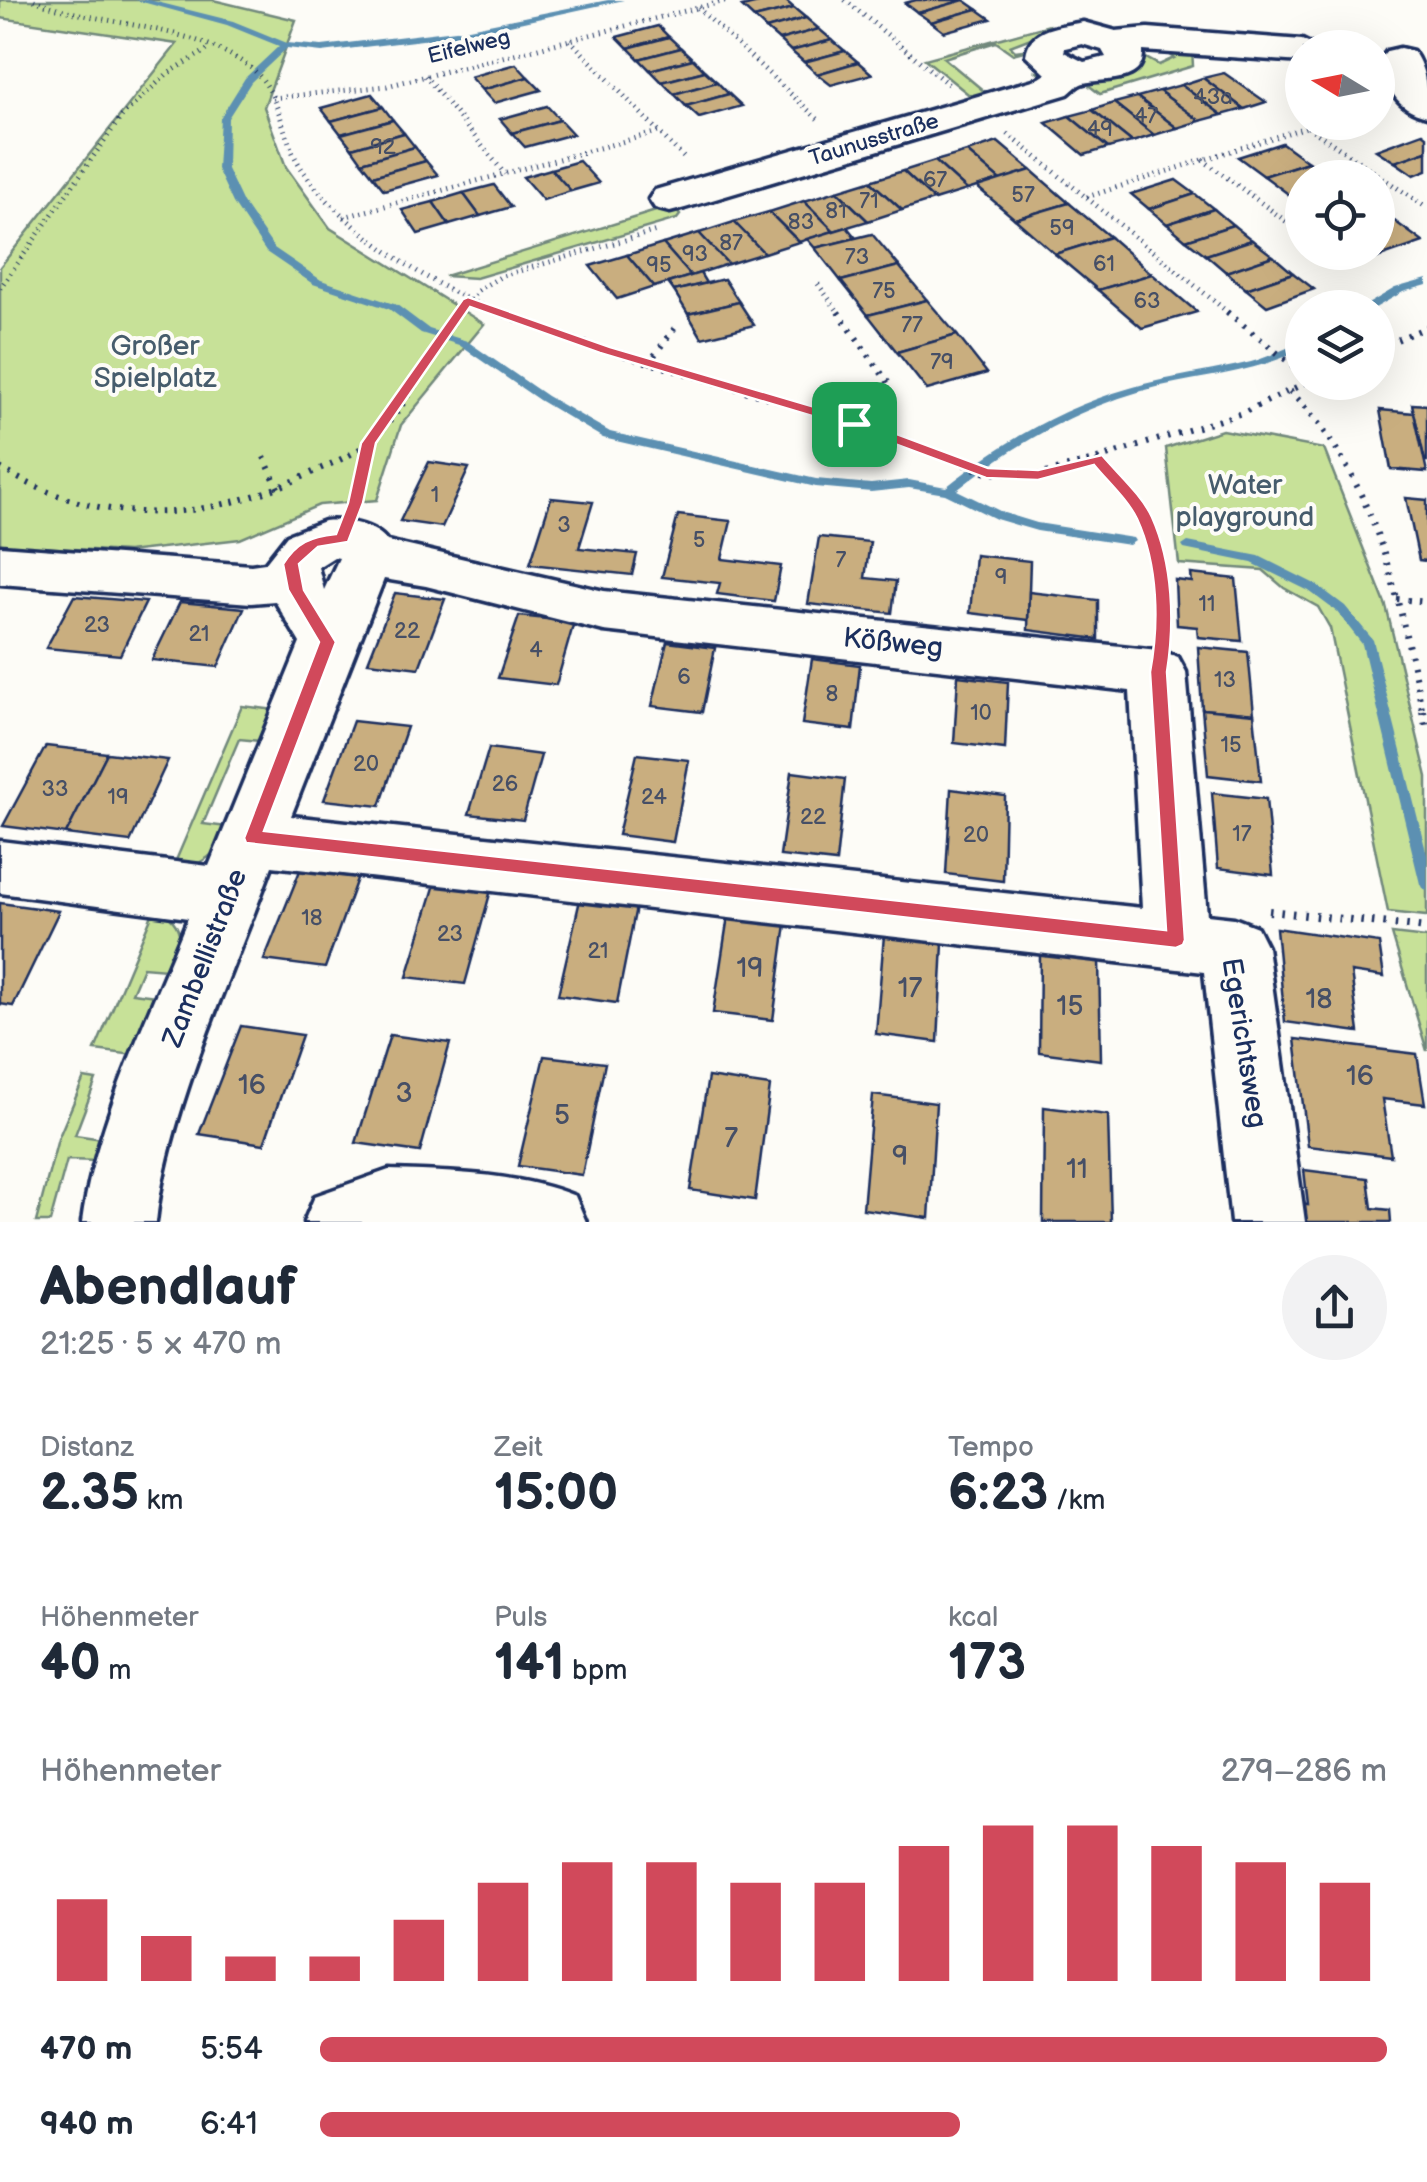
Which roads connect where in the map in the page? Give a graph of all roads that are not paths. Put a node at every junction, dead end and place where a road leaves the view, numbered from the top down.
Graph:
1 (1285, 49) edge
2 (1402, 59) edge
3 (1427, 104) edge
4 (670, 199) dead end
5 (354, 548) junction
6 (0, 565) edge
7 (292, 579) junction
8 (328, 642) junction
9 (253, 838) junction
10 (0, 867) edge
11 (228, 896) junction
12 (1205, 943) junction
13 (119, 1222) edge
14 (341, 1222) edge
15 (550, 1222) edge
16 (1268, 1222) edge

1 - 4 street, Taunusstraße
2 - 3 street
5 - 7 street
5 - 8 street, Zambellistraße
5 - 12 street, Kößweg
6 - 7 street
7 - 8 street
8 - 9 street, Zambellistraße
9 - 11 street, Zambellistraße
9 - 12 street
10 - 11 street
11 - 13 street, Zambellistraße
12 - 16 street, Egerichtsweg
14 - 15 street

